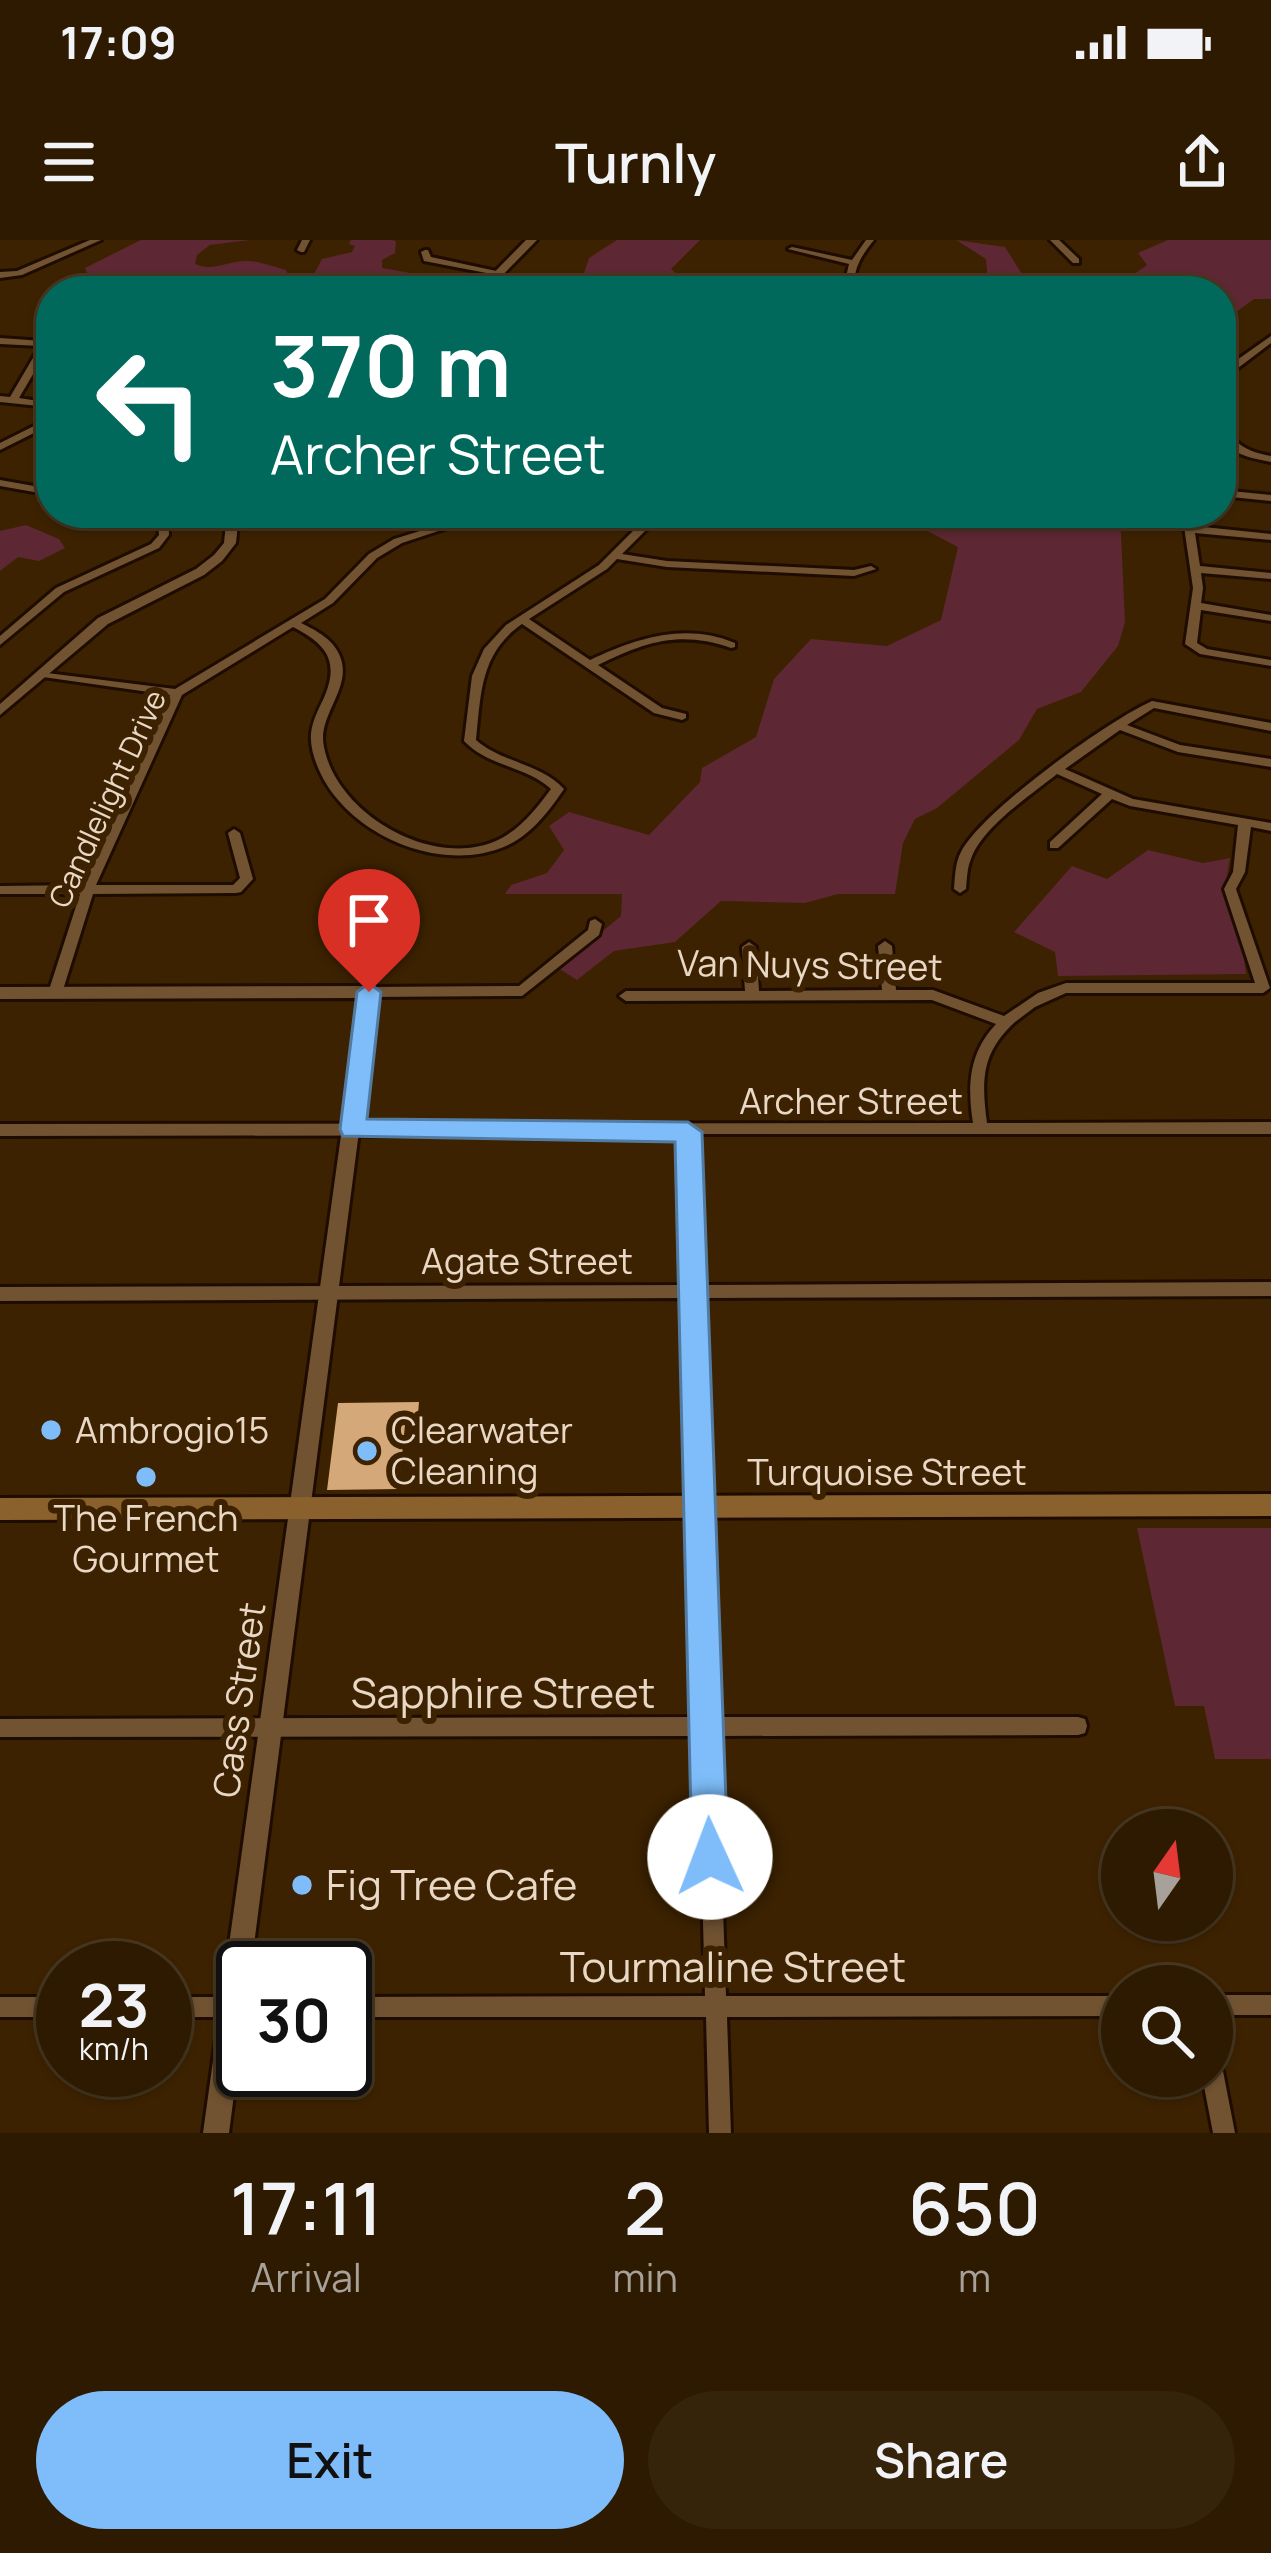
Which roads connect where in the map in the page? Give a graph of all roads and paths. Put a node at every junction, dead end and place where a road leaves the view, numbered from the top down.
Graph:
1 (97, 240) edge
2 (532, 240) edge
3 (870, 240) edge
4 (1054, 240) edge
5 (793, 249) dead end
6 (424, 252) dead end
7 (1076, 261) dead end
8 (854, 262) junction
9 (496, 272) junction
10 (0, 275) edge
11 (493, 276) edge
12 (853, 276) edge
13 (1271, 339) edge
14 (0, 341) edge
15 (36, 341) edge
16 (36, 363) edge
17 (1236, 365) edge
18 (0, 399) edge
19 (14, 399) junction
20 (36, 403) edge
21 (36, 429) edge
22 (0, 447) edge
23 (1237, 448) edge
24 (1271, 459) edge
25 (0, 483) edge
26 (16, 486) junction
27 (36, 489) edge
28 (1236, 494) edge
29 (1271, 498) edge
30 (0, 500) edge
31 (163, 528) edge
32 (232, 528) edge
33 (441, 528) edge
34 (643, 528) edge
35 (1190, 529) joint
36 (1271, 537) edge
37 (616, 556) junction
38 (871, 569) dead end
39 (1196, 569) junction
40 (1271, 576) edge
41 (1197, 605) junction
42 (1271, 618) edge
43 (521, 619) junction
44 (293, 623) junction
45 (0, 642) edge
46 (731, 646) dead end
47 (1271, 663) edge
48 (590, 665) junction
49 (43, 674) junction
50 (178, 693) junction
51 (0, 711) edge
52 (682, 716) dead end
53 (1117, 725) junction
54 (1271, 727) edge
55 (1271, 763) edge
56 (1060, 771) junction
57 (1109, 795) junction
58 (1245, 822) junction
59 (1271, 827) edge
60 (234, 832) dead end
61 (1054, 845) dead end
62 (960, 889) dead end
63 (0, 890) edge
64 (87, 890) junction
65 (595, 924) dead end
66 (885, 946) dead end
67 (748, 947) dead end
68 (369, 992) junction
69 (0, 993) edge
70 (55, 993) junction
71 (889, 993) junction
72 (752, 994) junction
73 (626, 996) dead end
74 (1009, 1023) junction
75 (1271, 1128) edge
76 (353, 1129) junction
77 (0, 1130) edge
78 (982, 1130) junction
79 (688, 1132) junction
80 (1271, 1289) edge
81 (691, 1291) junction
82 (330, 1292) junction
83 (0, 1294) edge
84 (1271, 1505) edge
85 (0, 1509) edge
86 (299, 1509) junction
87 (699, 1509) junction
88 (1078, 1726) dead end
89 (272, 1727) junction
90 (0, 1728) edge
91 (706, 1730) junction
92 (246, 1941) edge
93 (715, 2005) junction
94 (1271, 2005) edge
95 (1101, 2006) edge
96 (1233, 2006) edge
97 (0, 2007) edge
98 (36, 2007) edge
99 (372, 2007) edge
100 (222, 2097) edge
101 (1217, 2097) edge
102 (216, 2133) edge
103 (720, 2133) edge
104 (1225, 2133) edge

1 - 10 street
2 - 9 street
3 - 8 street
4 - 7 street
5 - 8 street
6 - 9 street
8 - 12 street
9 - 11 street
13 - 17 street
14 - 15 street
16 - 19 street
18 - 19 street
19 - 20 street
21 - 22 street
23 - 24 street
25 - 26 street
26 - 27 street
26 - 30 street
28 - 29 street
31 - 45 street
32 - 49 street
33 - 44 street, Candlelight Drive
34 - 37 street
35 - 36 street
35 - 39 street
37 - 38 street
37 - 43 street
39 - 40 street
39 - 41 street
41 - 42 street
41 - 47 street
43 - 44 street
43 - 48 street
44 - 50 street, Candlelight Drive
46 - 48 street
48 - 52 street
49 - 50 street
49 - 51 street
50 - 64 street, Candlelight Drive
53 - 54 street
53 - 55 street
53 - 56 street
56 - 57 street
56 - 62 street
57 - 58 street
57 - 61 street
58 - 59 street
58 - 74 street
60 - 64 street
63 - 64 street
64 - 70 street, Candlelight Drive
65 - 68 street
66 - 71 street
67 - 72 street
68 - 70 street
68 - 76 street, Cass Street
69 - 70 street
71 - 72 street, Van Nuys Street
71 - 74 street, Van Nuys Street
72 - 73 street, Van Nuys Street
74 - 78 street
75 - 78 street, Archer Street
76 - 77 street, Archer Street
76 - 79 street, Archer Street
76 - 82 street, Cass Street
78 - 79 street, Archer Street
79 - 81 street
80 - 81 street, Agate Street
81 - 82 street, Agate Street
81 - 87 street
82 - 83 street, Agate Street
82 - 86 street, Cass Street
84 - 87 main road, Turquoise Street
85 - 86 main road, Turquoise Street
86 - 87 main road, Turquoise Street
86 - 89 street, Cass Street
87 - 91 street
88 - 91 street, Sapphire Street
89 - 90 street, Sapphire Street
89 - 91 street, Sapphire Street
89 - 92 street, Cass Street
91 - 93 street
93 - 95 street, Tourmaline Street
93 - 99 street, Tourmaline Street
93 - 103 street
94 - 96 street
97 - 98 street
100 - 102 street, Cass Street
101 - 104 street

